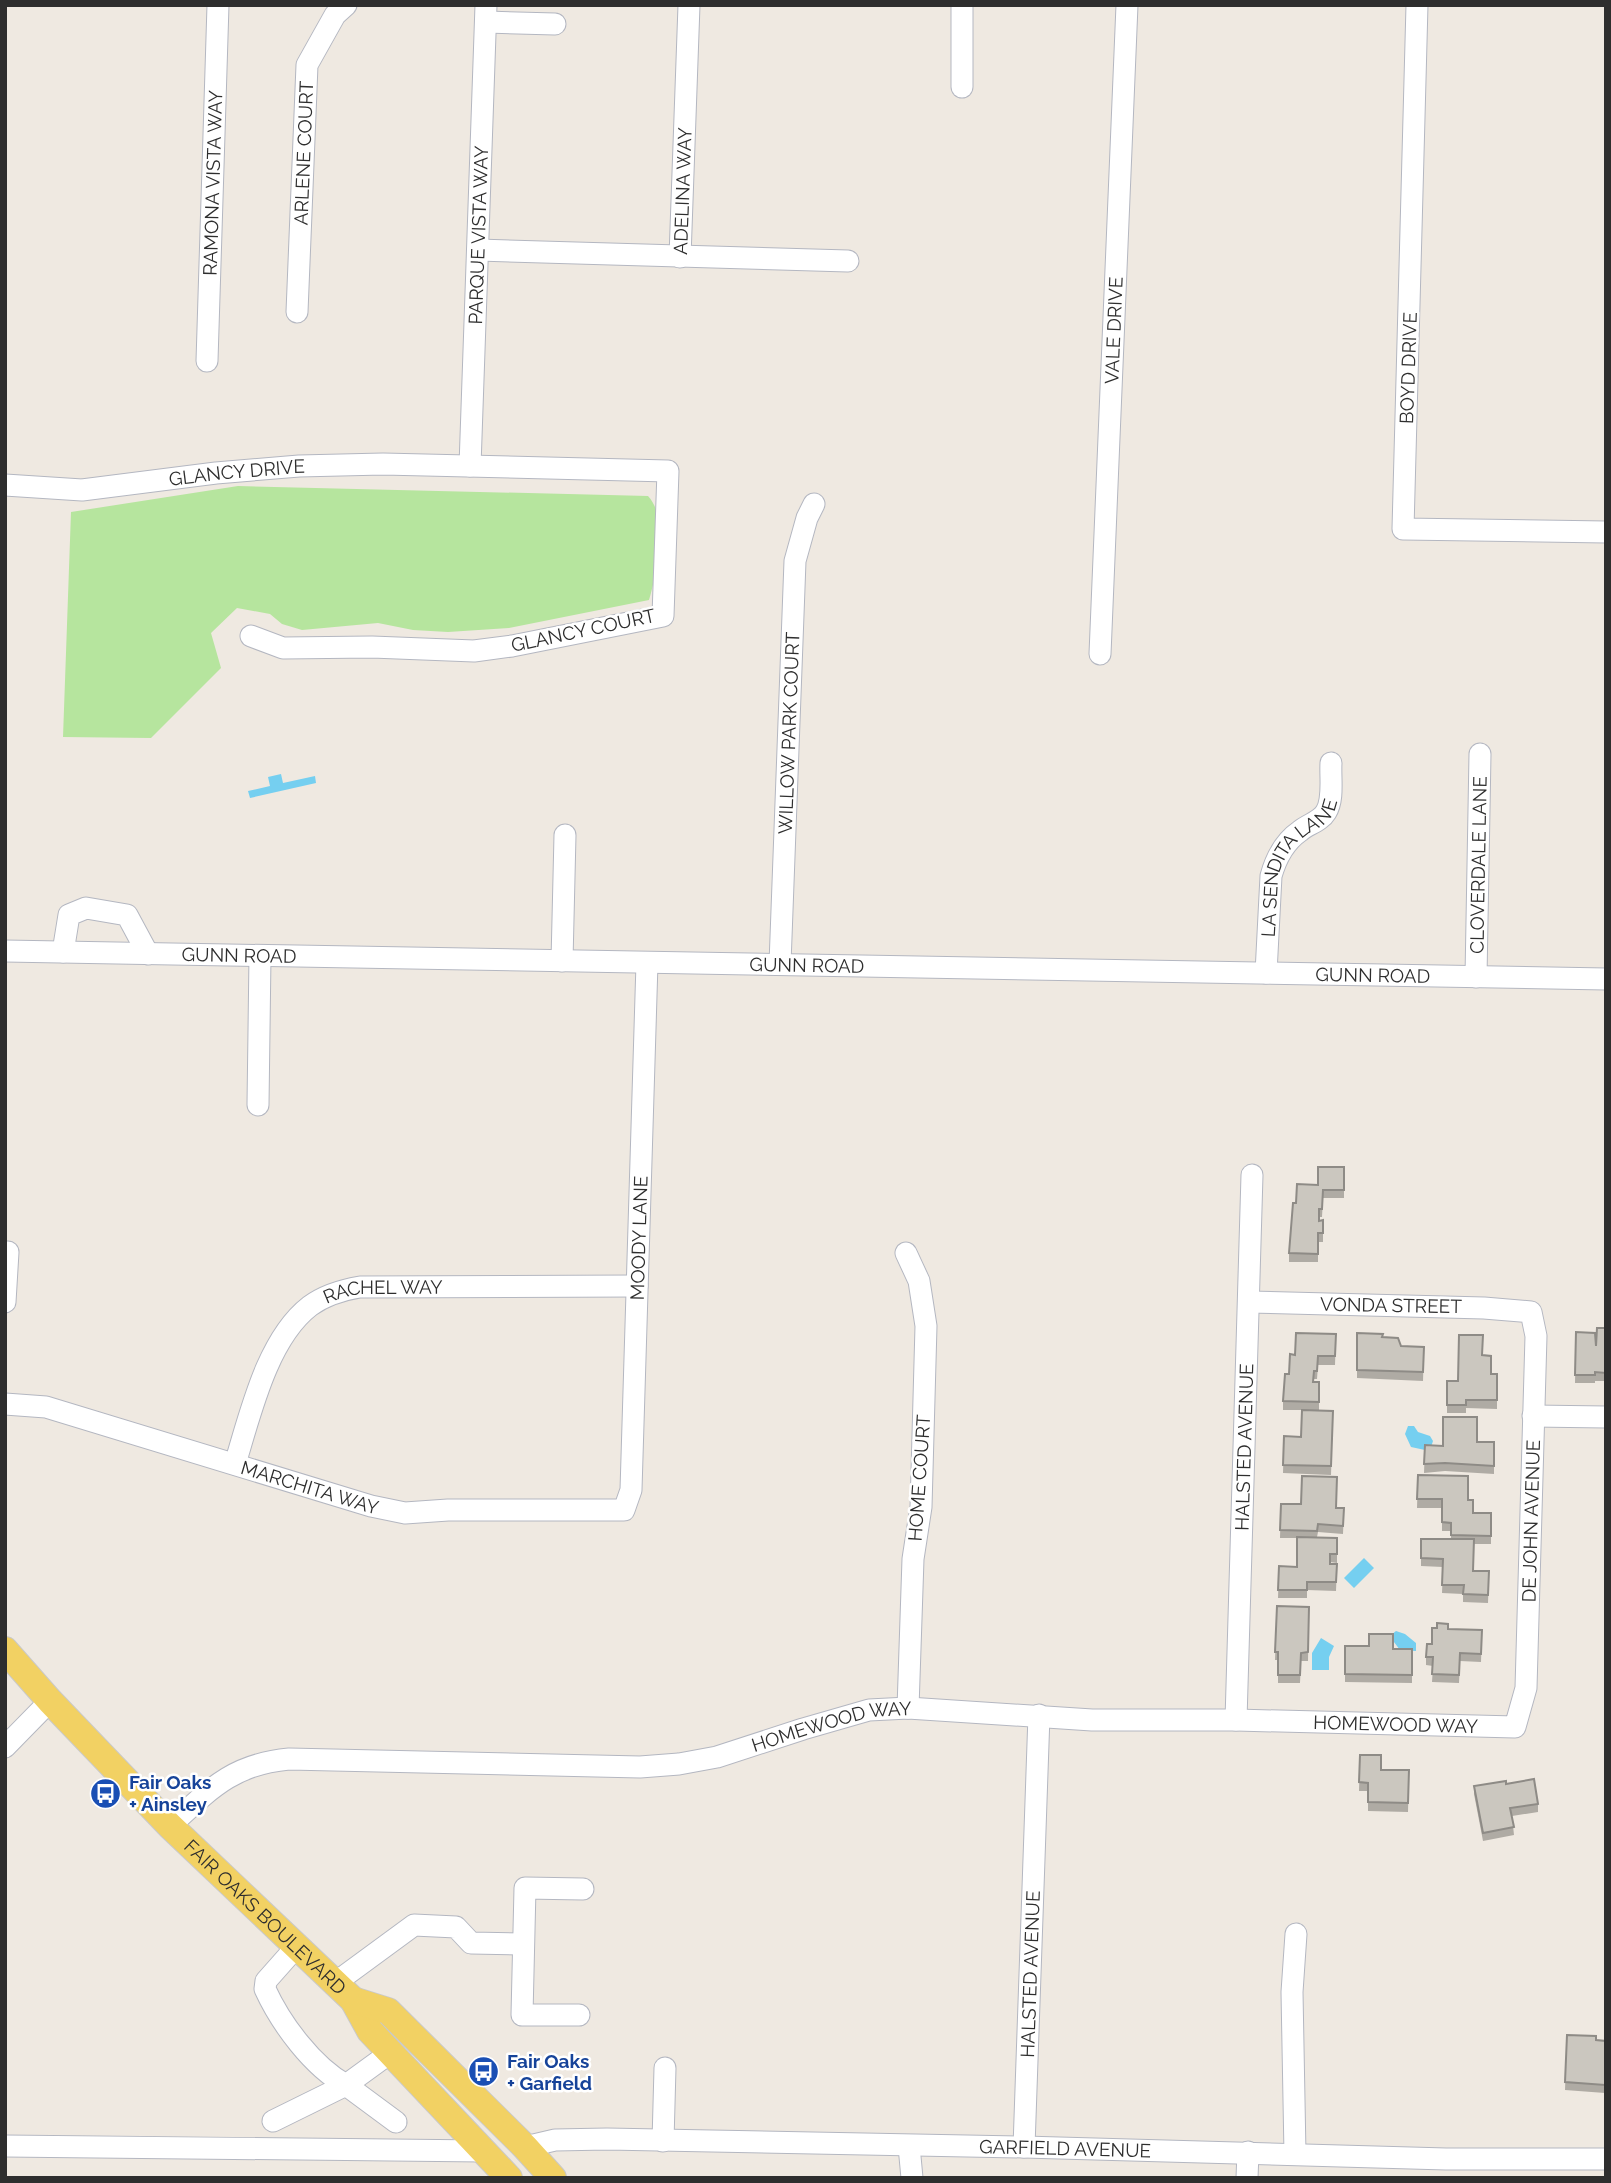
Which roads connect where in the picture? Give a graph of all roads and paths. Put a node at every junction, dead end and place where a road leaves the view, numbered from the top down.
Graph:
1 (218, 5) edge
2 (346, 5) edge
3 (689, 5) edge
4 (962, 5) edge
5 (1127, 5) edge
6 (1418, 5) edge
7 (486, 14) edge
8 (555, 24) dead end
9 (962, 87) dead end
10 (478, 250) junction
11 (680, 257) junction
12 (848, 261) dead end
13 (298, 312) dead end
14 (207, 361) dead end
15 (470, 466) junction
16 (5, 485) edge
17 (814, 504) dead end
18 (1606, 532) edge
19 (251, 636) dead end
20 (1100, 654) dead end
21 (1480, 754) dead end
22 (1331, 763) dead end
23 (565, 835) dead end
24 (5, 951) edge
25 (64, 952) junction
26 (148, 954) junction
27 (260, 956) junction
28 (562, 961) junction
29 (647, 963) junction
30 (780, 964) junction
31 (1266, 973) junction
32 (1476, 977) junction
33 (1606, 979) edge
34 (258, 1105) dead end
35 (1252, 1175) dead end
36 (5, 1252) edge
37 (906, 1253) dead end
38 (637, 1286) junction
39 (5, 1302) edge
40 (1250, 1302) junction
41 (1531, 1312) joint
42 (5, 1404) edge
43 (1533, 1416) junction
44 (1606, 1418) edge
45 (235, 1464) junction
46 (624, 1510) joint
47 (5, 1650) edge
48 (50, 1701) junction
49 (908, 1708) junction
50 (1039, 1716) junction
51 (1236, 1720) junction
52 (1516, 1727) joint
53 (5, 1747) edge
54 (170, 1826) junction
55 (583, 1889) dead end
56 (1296, 1934) dead end
57 (523, 1944) junction
58 (297, 1946) junction
59 (344, 1992) junction
60 (579, 2015) dead end
61 (390, 2053) junction
62 (665, 2068) dead end
63 (346, 2085) junction
64 (273, 2121) dead end
65 (396, 2122) dead end
66 (663, 2141) junction
67 (5, 2146) edge
68 (909, 2146) junction
69 (526, 2147) junction
70 (1024, 2147) junction
71 (483, 2151) junction
72 (1248, 2152) junction
73 (1295, 2154) junction
74 (1606, 2159) edge
75 (1445, 2168) edge
76 (509, 2178) edge
77 (529, 2178) edge
78 (553, 2178) edge
79 (912, 2178) edge
80 (1247, 2178) edge

1 - 14 street, RAMONA VISTA WAY
2 - 13 street, ARLENE COURT
3 - 11 street, ADELINA WAY
4 - 9 street
5 - 20 street, VALE DRIVE
6 - 18 street, BOYD DRIVE
7 - 8 street
7 - 10 street, PARQUE VISTA WAY
10 - 11 street, ADELINA WAY
10 - 15 street, PARQUE VISTA WAY
11 - 12 street
15 - 16 street, GLANCY DRIVE
15 - 19 street, GLANCY COURT
17 - 30 street, WILLOW PARK COURT
21 - 32 street, CLOVERDALE LANE
22 - 31 street, LA SENDITA LANE
23 - 28 street
24 - 25 street, GUNN ROAD
25 - 26 street, GUNN ROAD
25 - 26 street
26 - 27 street, GUNN ROAD
27 - 28 street, GUNN ROAD
27 - 34 street
28 - 29 street, GUNN ROAD
29 - 30 street, GUNN ROAD
29 - 38 street, MOODY LANE
30 - 31 street, GUNN ROAD
31 - 32 street, GUNN ROAD
32 - 33 street, GUNN ROAD
35 - 40 street, HALSTED AVENUE
36 - 39 street
37 - 49 street, HOME COURT
38 - 45 street, RACHEL WAY
38 - 46 street, MOODY LANE
40 - 41 street, VONDA STREET
40 - 51 street, HALSTED AVENUE
41 - 43 street, DE JOHN AVENUE
42 - 45 street, MARCHITA WAY
43 - 44 street
43 - 52 street, DE JOHN AVENUE
45 - 46 street, MARCHITA WAY
47 - 48 main road, FAIR OAKS BOULEVARD
48 - 53 street
48 - 54 main road, FAIR OAKS BOULEVARD
49 - 50 street, HOMEWOOD WAY
49 - 54 street, HOMEWOOD WAY
50 - 51 street, HOMEWOOD WAY
50 - 70 street, HALSTED AVENUE
51 - 52 street, HOMEWOOD WAY
54 - 58 main road, FAIR OAKS BOULEVARD
55 - 57 street
56 - 73 street
57 - 59 street
57 - 60 street
58 - 59 main road, FAIR OAKS BOULEVARD
58 - 63 street
59 - 61 main road, FAIR OAKS BOULEVARD
59 - 69 main road
61 - 63 street
61 - 71 main road, FAIR OAKS BOULEVARD
62 - 66 street
63 - 64 street
63 - 65 street
66 - 68 street, GARFIELD AVENUE
66 - 69 street, GARFIELD AVENUE
67 - 71 street
68 - 70 street, GARFIELD AVENUE
68 - 79 street
69 - 78 main road
70 - 72 street, GARFIELD AVENUE
71 - 76 main road, FAIR OAKS BOULEVARD
71 - 77 main road
72 - 73 street, GARFIELD AVENUE
72 - 80 street
73 - 75 street, GARFIELD AVENUE
74 - 75 street, GARFIELD AVENUE

